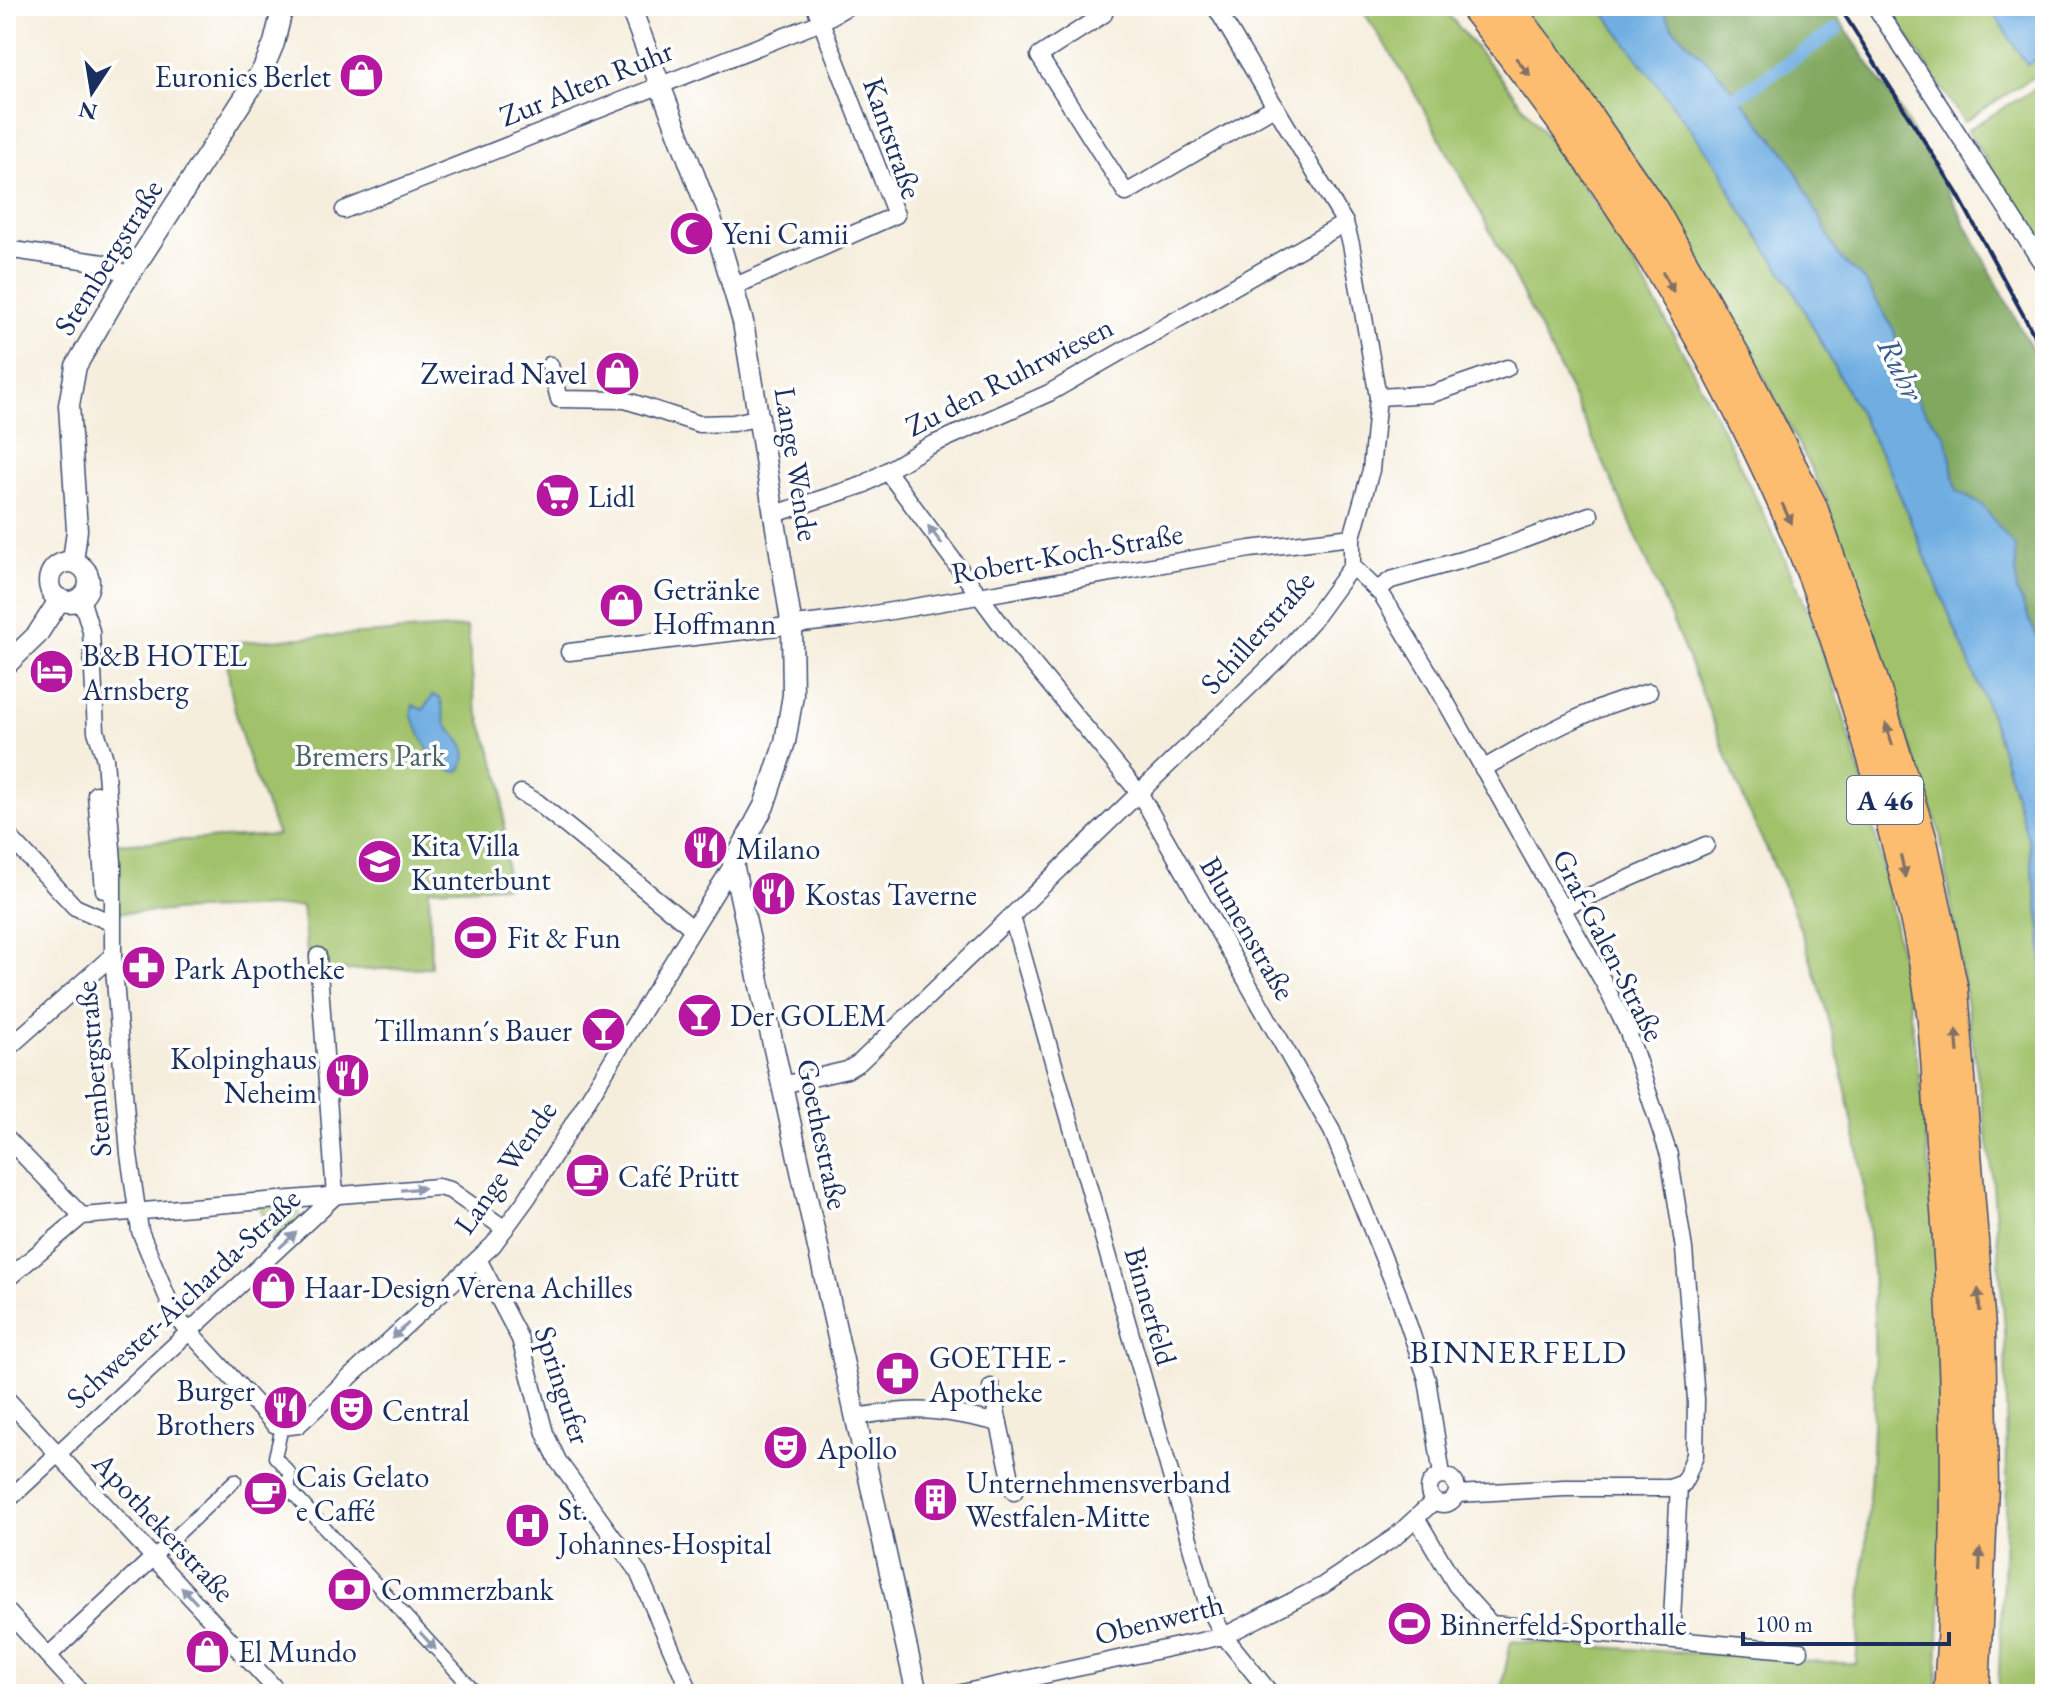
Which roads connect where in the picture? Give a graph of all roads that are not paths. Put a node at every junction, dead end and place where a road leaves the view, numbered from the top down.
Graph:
1 (283, 6) edge
2 (630, 6) edge
3 (848, 6) edge
4 (1215, 6) edge
5 (1474, 6) edge
6 (1507, 6) edge
7 (1875, 6) edge
8 (818, 14) edge
9 (1104, 14) dead end
10 (659, 84) junction
11 (1274, 107) junction
12 (344, 210) dead end
13 (1345, 223) junction
14 (6, 249) edge
15 (2045, 268) edge
16 (129, 276) junction
17 (733, 287) junction
18 (550, 365) dead end
19 (1507, 368) dead end
20 (1378, 397) junction
21 (761, 417) junction
22 (887, 471) junction
23 (775, 514) junction
24 (1590, 515) dead end
25 (1352, 537) junction
26 (73, 562) junction
27 (1352, 566) junction
28 (1377, 590) junction
29 (982, 597) junction
30 (81, 598) junction
31 (60, 599) junction
32 (792, 627) junction
33 (569, 652) dead end
34 (6, 665) edge
35 (1649, 692) dead end
36 (1483, 769) junction
37 (521, 793) dead end
38 (1140, 794) junction
39 (6, 833) edge
40 (1706, 845) dead end
41 (733, 864) junction
42 (1562, 908) junction
43 (1012, 917) junction
44 (112, 923) junction
45 (691, 927) junction
46 (113, 955) junction
47 (318, 956) dead end
48 (6, 1050) edge
49 (782, 1085) junction
50 (6, 1137) edge
51 (335, 1196) junction
52 (137, 1210) junction
53 (82, 1216) junction
54 (505, 1229) junction
55 (478, 1259) junction
56 (6, 1280) edge
57 (189, 1330) junction
58 (991, 1387) dead end
59 (6, 1398) edge
60 (856, 1417) junction
61 (999, 1423) junction
62 (282, 1427) junction
63 (57, 1453) junction
64 (1442, 1475) junction
65 (235, 1480) dead end
66 (1679, 1485) junction
67 (1014, 1492) dead end
68 (1457, 1494) junction
69 (1434, 1501) junction
70 (6, 1502) edge
71 (1417, 1519) junction
72 (154, 1557) junction
73 (6, 1610) edge
74 (1224, 1636) junction
75 (1671, 1639) junction
76 (1800, 1651) dead end
77 (48, 1656) junction
78 (83, 1694) edge
79 (280, 1694) edge
80 (477, 1694) edge
81 (691, 1694) edge
82 (917, 1694) edge
83 (957, 1694) edge
84 (1271, 1694) edge
85 (1949, 1694) edge
86 (1974, 1694) edge

1 - 16 street, Stembergstraße
2 - 10 street, Lange Wende
3 - 8 street, Zur Alten Ruhr
4 - 11 street, Schillerstraße
5 -> 85 highway, A 46
86 -> 6 highway, A 46
7 - 15 street
8 - 10 street, Zur Alten Ruhr
8 - 17 street, Kantstraße
9 - 11 street
10 - 12 street, Zur Alten Ruhr
10 - 17 street, Lange Wende
11 - 13 street, Schillerstraße
13 - 20 street, Schillerstraße
13 - 22 street, Zu den Ruhrwiesen
14 - 16 street
16 - 26 street, Stembergstraße
17 - 21 street, Lange Wende
18 - 21 street
19 - 20 street
20 - 25 street, Schillerstraße
21 - 23 street, Lange Wende
22 - 23 street, Zu den Ruhrwiesen
29 -> 22 street, Blumenstraße
23 - 32 street, Lange Wende
24 - 28 street
25 - 27 street, Schillerstraße
25 - 29 street, Robert-Koch-Straße
26 - 30 street
26 - 31 street
27 - 28 street, Graf-Galen-Straße
27 - 38 street, Schillerstraße
28 - 36 street, Graf-Galen-Straße
29 - 32 street, Robert-Koch-Straße
29 - 38 street, Blumenstraße
30 - 31 street
30 - 44 street, Stembergstraße
31 - 34 street
32 - 33 street, Robert-Koch-Straße
32 - 41 street, Lange Wende
35 - 36 street
36 - 42 street, Graf-Galen-Straße
37 - 45 street
38 - 43 street, Schillerstraße
38 - 64 street, Blumenstraße
39 - 44 street
40 - 42 street
41 - 45 street, Lange Wende
41 - 49 street, Goethestraße
42 - 66 street, Graf-Galen-Straße
43 - 49 street, Schillerstraße
43 - 74 street, Binnerfeld
44 - 46 street, Stembergstraße
45 - 54 street, Lange Wende
46 - 48 street
46 - 52 street, Stembergstraße
47 - 51 street
49 - 60 street, Goethestraße
50 - 53 street
51 - 52 street
51 -> 54 street, Schwester-Aicharda-Straße
57 -> 51 street, Schwester-Aicharda-Straße
52 - 53 street
52 - 57 street, Stembergstraße
53 - 56 street
54 - 55 street, Lange Wende
55 -> 62 street, Lange Wende
55 - 81 street, Springufer
57 - 62 street, Stembergstraße
57 - 63 street, Schwester-Aicharda-Straße
58 - 61 street
59 - 63 street, Apothekerstraße
60 - 61 street
60 - 82 street, Goethestraße
61 - 67 street
62 -> 80 street
63 - 70 street, Schwester-Aicharda-Straße
63 - 72 street, Apothekerstraße
64 - 68 street
64 - 69 street, Obenwerth
65 - 72 street
66 - 68 street, Obenwerth
66 - 75 street, Graf-Galen-Straße
68 - 69 street, Obenwerth
69 - 71 street, Obenwerth
71 - 74 street, Obenwerth
71 - 75 street
72 - 77 street
79 -> 72 street, Apothekerstraße
73 - 77 street
74 - 83 street, Obenwerth
74 - 84 street, Binnerfeld
75 - 76 street
77 - 78 street

